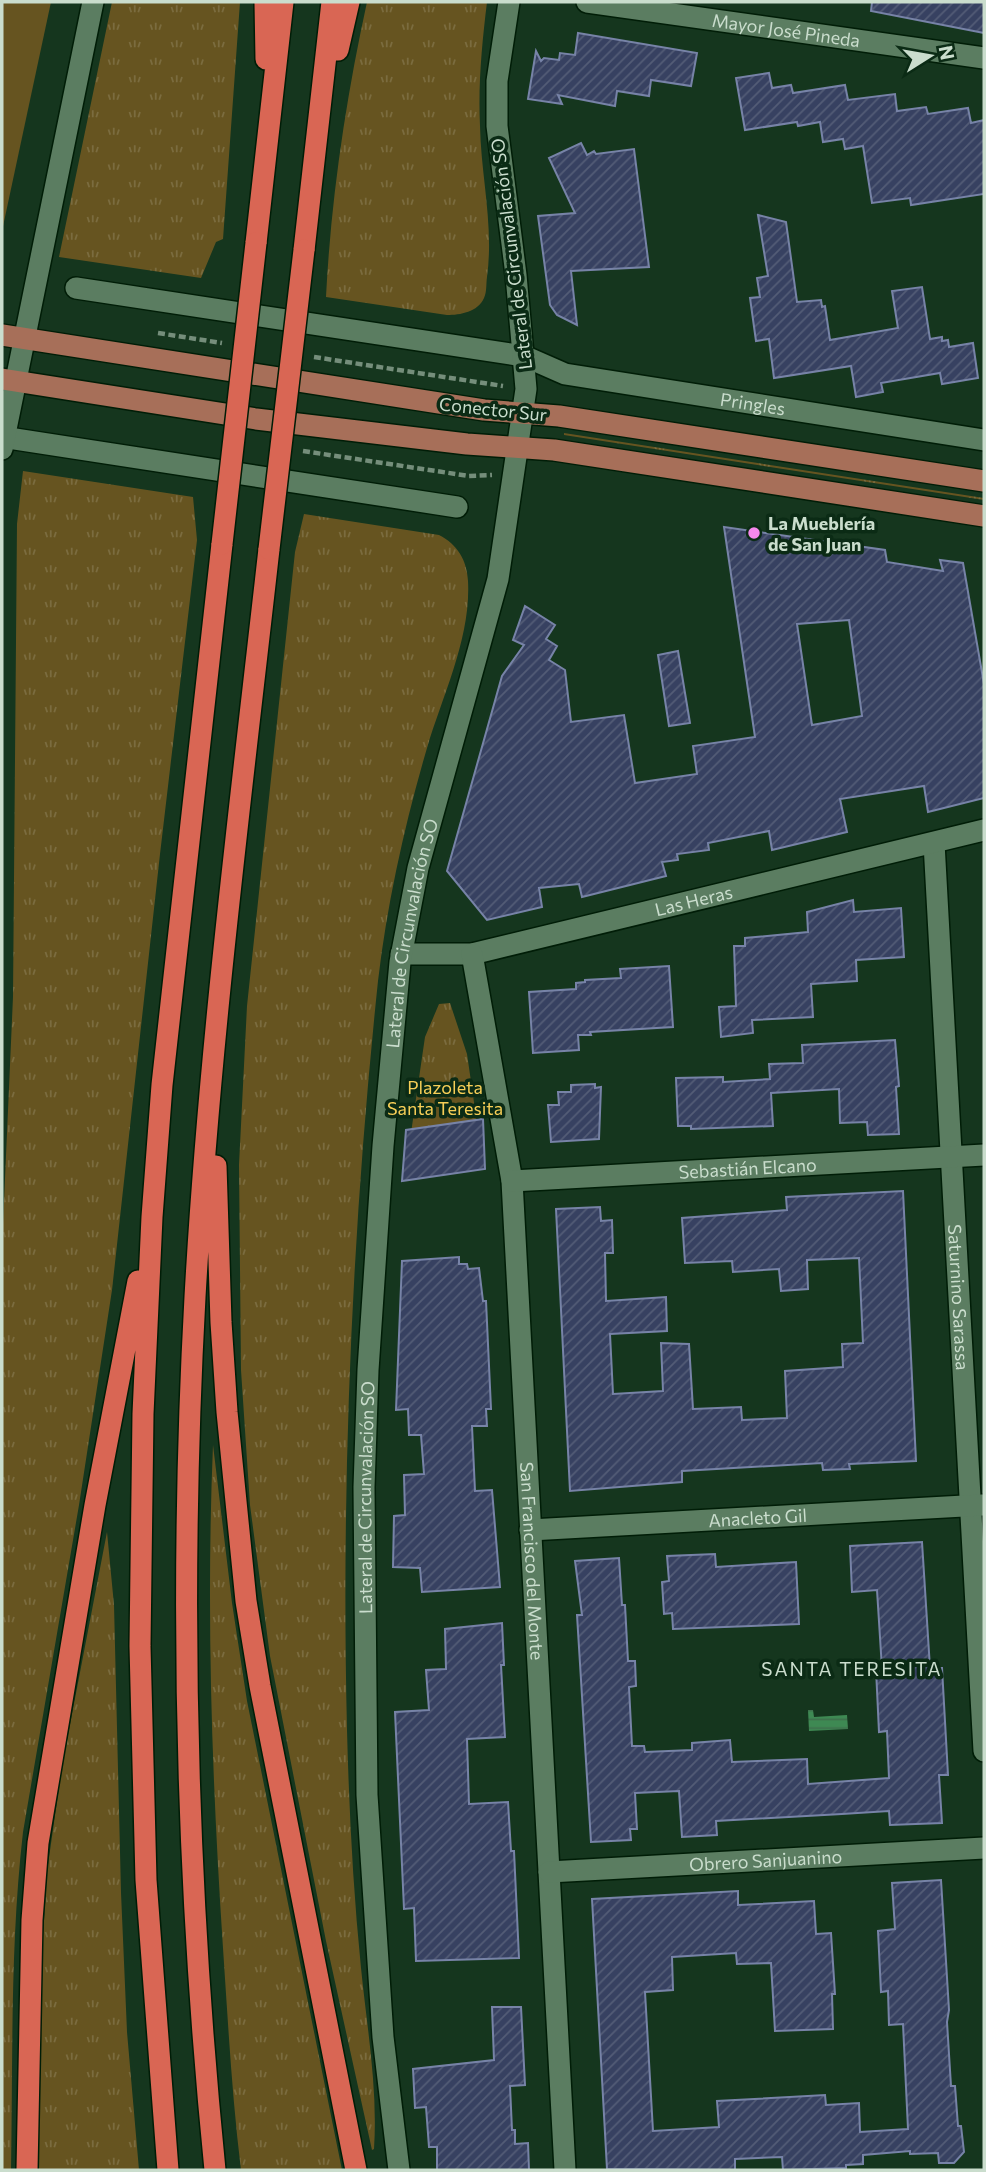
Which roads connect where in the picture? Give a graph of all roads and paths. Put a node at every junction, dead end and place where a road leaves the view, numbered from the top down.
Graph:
1 (93, 2) edge
2 (265, 2) edge
3 (283, 2) edge
4 (332, 2) edge
5 (349, 2) edge
6 (509, 2) edge
7 (587, 2) edge
8 (648, 6) edge
9 (984, 58) edge
10 (316, 141) junction
11 (267, 148) junction
12 (76, 288) dead end
13 (2, 335) edge
14 (24, 339) junction
15 (524, 356) junction
16 (8, 380) edge
17 (523, 414) junction
18 (984, 440) edge
19 (3, 441) edge
20 (518, 449) junction
21 (984, 481) edge
22 (457, 507) dead end
23 (984, 516) edge
24 (984, 830) edge
25 (934, 843) junction
26 (401, 954) junction
27 (472, 954) junction
28 (213, 1067) junction
29 (984, 1155) edge
30 (951, 1157) junction
31 (512, 1181) junction
32 (152, 1217) junction
33 (977, 1505) edge
34 (530, 1530) junction
35 (984, 1751) edge
36 (984, 1848) edge
37 (549, 1872) junction
38 (27, 2170) edge
39 (168, 2170) edge
40 (215, 2170) edge
41 (356, 2170) edge
42 (399, 2170) edge
43 (565, 2170) edge

1 - 14 street
2 - 11 highway
3 - 11 highway
4 - 10 highway
5 - 10 highway
6 - 15 street, Lateral de Circunvalación SO
7 - 8 street, Mayor José Pineda
8 - 9 street, Mayor José Pineda
10 - 28 highway, bridge
11 - 32 highway, bridge
12 - 15 street, Pringles
13 - 14 main road, Conector Sur
14 - 16 street
14 - 17 main road, Conector Sur
15 - 17 street, Lateral de Circunvalación SO
15 - 18 street, Pringles
16 - 19 street
16 - 20 main road, Conector Sur
17 - 20 street, Lateral de Circunvalación SO
17 - 21 main road, Conector Sur
19 - 22 street
20 - 23 main road, Conector Sur
20 - 26 street, Lateral de Circunvalación SO
24 - 25 street, Las Heras
25 - 27 street, Las Heras
25 - 30 street, Saturnino Sarassa
26 - 27 street, Las Heras
26 - 42 street, Lateral de Circunvalación SO
27 - 31 street, San Francisco del Monte
28 - 40 highway
28 - 41 highway
29 - 30 street, Sebastián Elcano
30 - 31 street, Sebastián Elcano
30 - 33 street, Saturnino Sarassa
31 - 34 street, San Francisco del Monte
32 - 38 highway
32 - 39 highway
33 - 34 street, Anacleto Gil
33 - 35 street, Saturnino Sarassa
34 - 37 street, San Francisco del Monte
36 - 37 street, Obrero Sanjuanino
37 - 43 street, San Francisco del Monte

